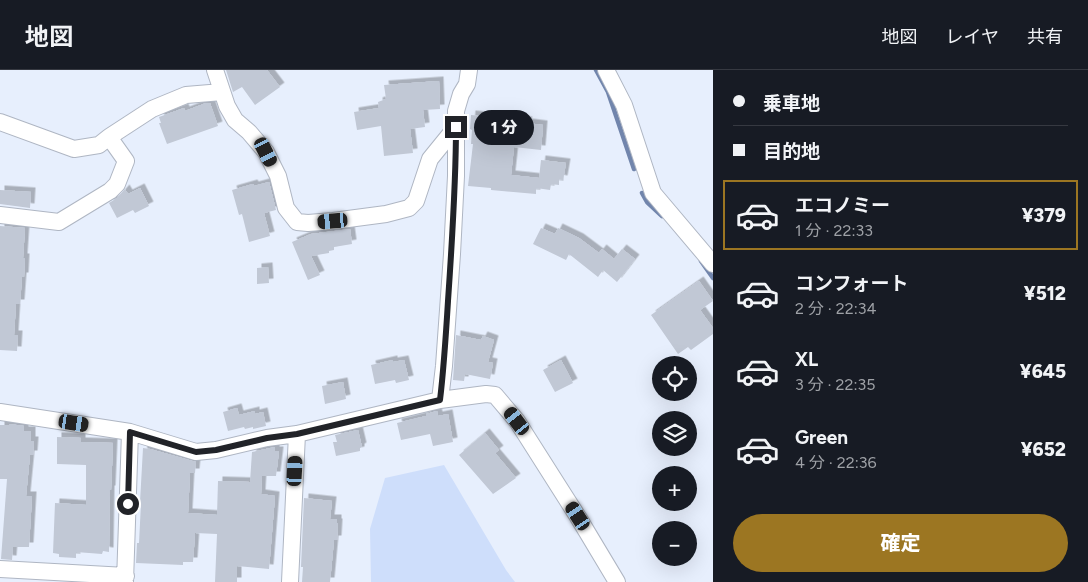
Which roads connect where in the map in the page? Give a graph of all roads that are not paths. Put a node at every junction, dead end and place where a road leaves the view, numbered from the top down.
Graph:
1 (215, 70) edge
2 (468, 70) edge
3 (606, 70) edge
4 (222, 92) junction
5 (0, 122) edge
6 (456, 127) junction
7 (109, 137) junction
8 (0, 215) edge
9 (713, 264) edge
10 (440, 400) junction
11 (0, 412) edge
12 (130, 432) junction
13 (297, 434) junction
14 (0, 569) edge
15 (126, 579) edge
16 (290, 582) edge
17 (617, 582) edge

1 - 4 street
2 - 6 street
3 - 9 street
4 - 6 street
4 - 7 street
5 - 7 street
6 - 10 street
7 - 8 street
10 - 13 street
10 - 17 street
11 - 12 street
12 - 13 street
12 - 15 street
13 - 16 street
14 - 15 street

